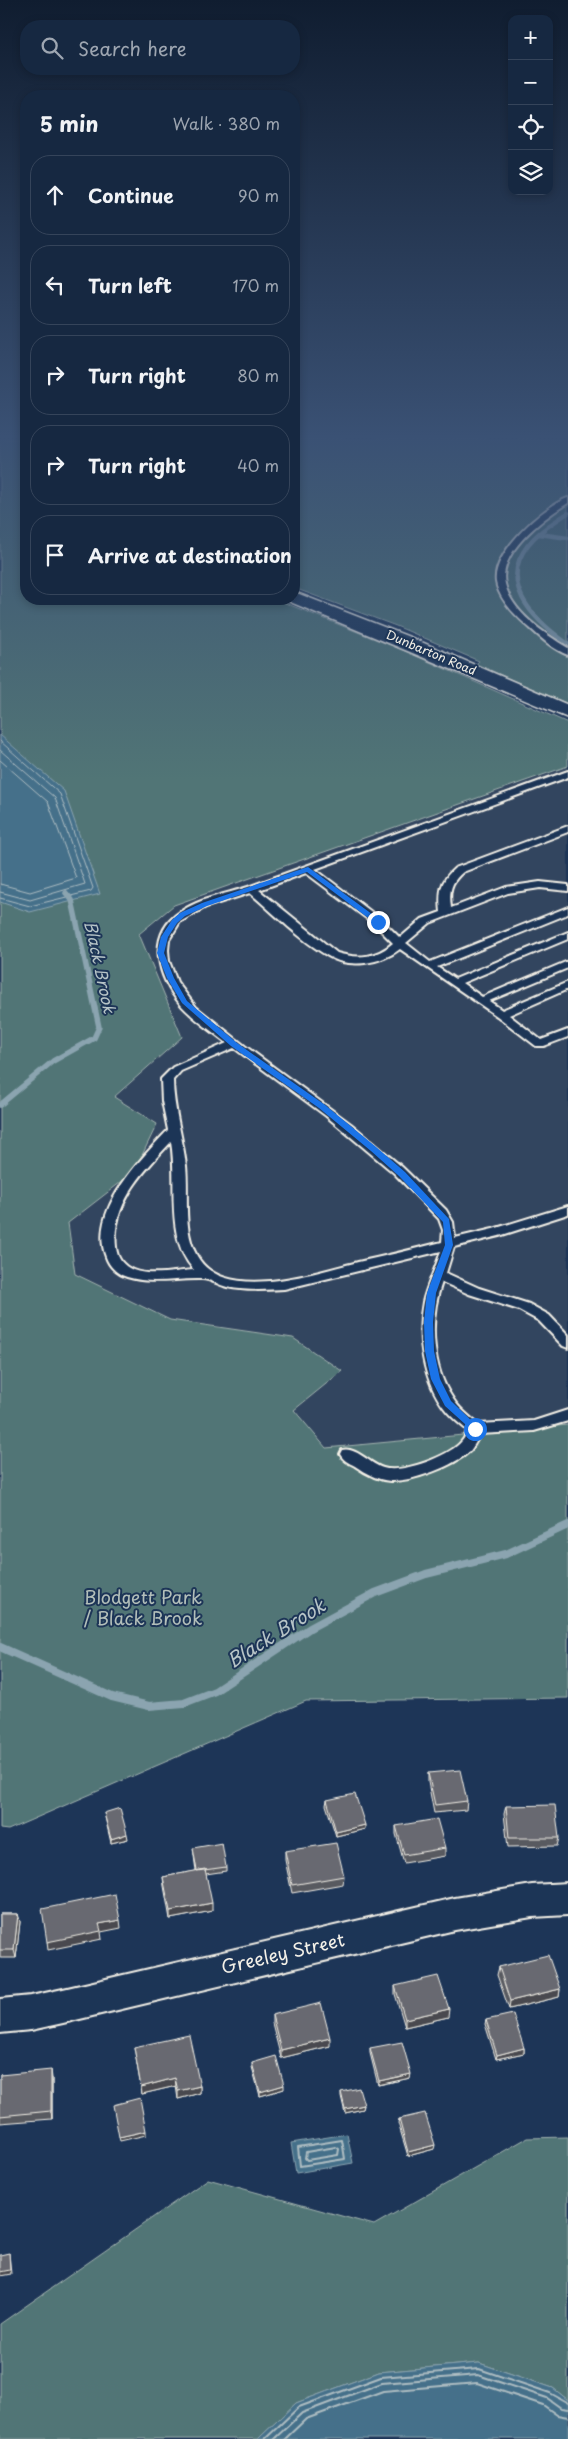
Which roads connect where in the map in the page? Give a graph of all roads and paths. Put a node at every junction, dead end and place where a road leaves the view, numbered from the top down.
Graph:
1 (509, 553) edge
2 (300, 599) edge
3 (568, 652) edge
4 (568, 712) edge
5 (568, 774) edge
6 (568, 829) edge
7 (308, 869) junction
8 (565, 889) edge
9 (252, 890) junction
10 (568, 910) edge
11 (446, 912) junction
12 (568, 935) edge
13 (399, 942) junction
14 (568, 964) edge
15 (429, 966) junction
16 (454, 983) junction
17 (568, 986) edge
18 (481, 1001) junction
19 (502, 1014) junction
20 (568, 1033) edge
21 (234, 1044) junction
22 (174, 1131) junction
23 (568, 1210) edge
24 (449, 1245) junction
25 (205, 1274) junction
26 (438, 1275) junction
27 (568, 1343) edge
28 (568, 1415) edge
29 (475, 1429) junction
30 (347, 1454) dead end
31 (568, 1899) edge
32 (0, 2016) edge

1 - 3 lane
2 - 4 street, Dunbarton Road
5 - 7 lane
6 - 11 lane
7 - 9 lane
7 - 13 lane
8 - 11 lane
9 - 13 lane
9 - 21 lane
10 - 15 lane
11 - 13 lane
12 - 16 lane
13 - 15 lane
14 - 18 lane
15 - 16 lane
16 - 18 lane
17 - 19 lane
18 - 19 lane
19 - 20 lane
21 - 22 lane
21 - 24 lane
22 - 25 lane
22 - 25 lane
23 - 24 lane
24 - 25 lane
24 - 26 lane
26 - 27 lane
26 - 29 lane
28 - 29 lane
29 - 30 lane
31 - 32 street, Greeley Street

